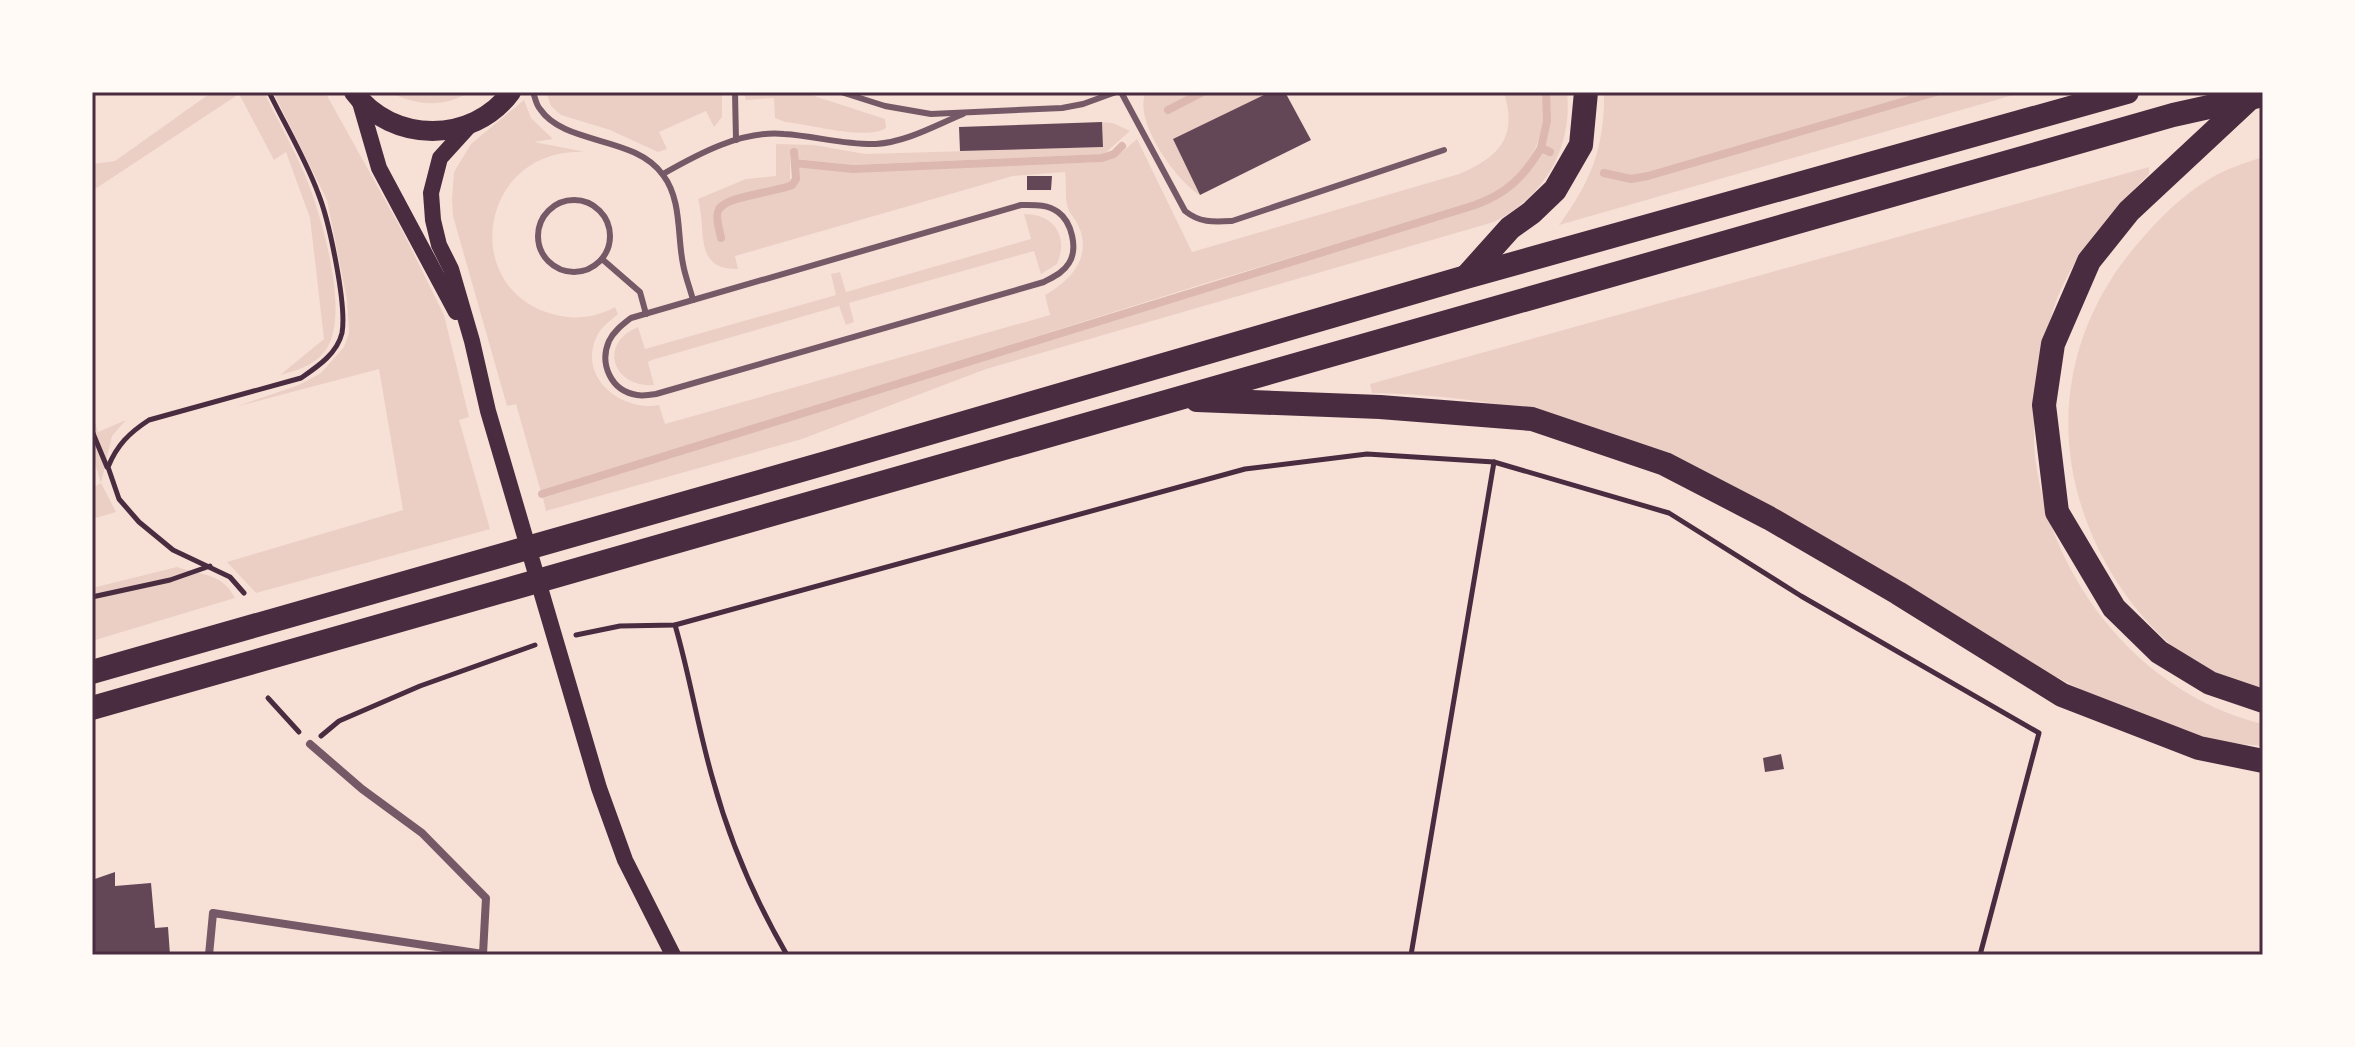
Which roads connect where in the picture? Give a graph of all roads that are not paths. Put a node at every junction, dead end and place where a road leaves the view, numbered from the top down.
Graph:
1 (511, 92) edge
2 (533, 92) edge
3 (735, 92) edge
4 (841, 92) edge
5 (1118, 92) edge
6 (1586, 92) edge
7 (2127, 92) edge
8 (356, 95) edge
9 (2256, 96) edge
10 (963, 114) junction
11 (471, 124) junction
12 (736, 140) junction
13 (1444, 150) dead end
14 (663, 174) junction
15 (602, 259) junction
16 (1466, 277) junction
17 (693, 300) junction
18 (646, 314) junction
19 (472, 341) junction
20 (1175, 399) junction
21 (92, 672) edge
22 (2263, 701) edge
23 (92, 708) edge
24 (310, 744) road end
25 (2263, 761) edge
26 (209, 955) edge
27 (673, 955) edge

1 - 11 main road
2 - 14 lane
3 - 12 lane
4 - 10 lane
5 - 10 lane
5 - 13 lane
6 - 16 highway
7 - 16 highway
8 - 11 main road
8 - 19 main road
9 - 20 highway
9 - 22 highway
10 - 12 lane
11 - 19 main road
12 - 14 lane
14 - 17 lane
15 - 15 lane
15 - 18 lane
16 - 21 highway
17 - 18 lane
17 - 18 lane
19 - 27 main road
20 - 23 highway
20 - 25 highway
24 - 26 street

